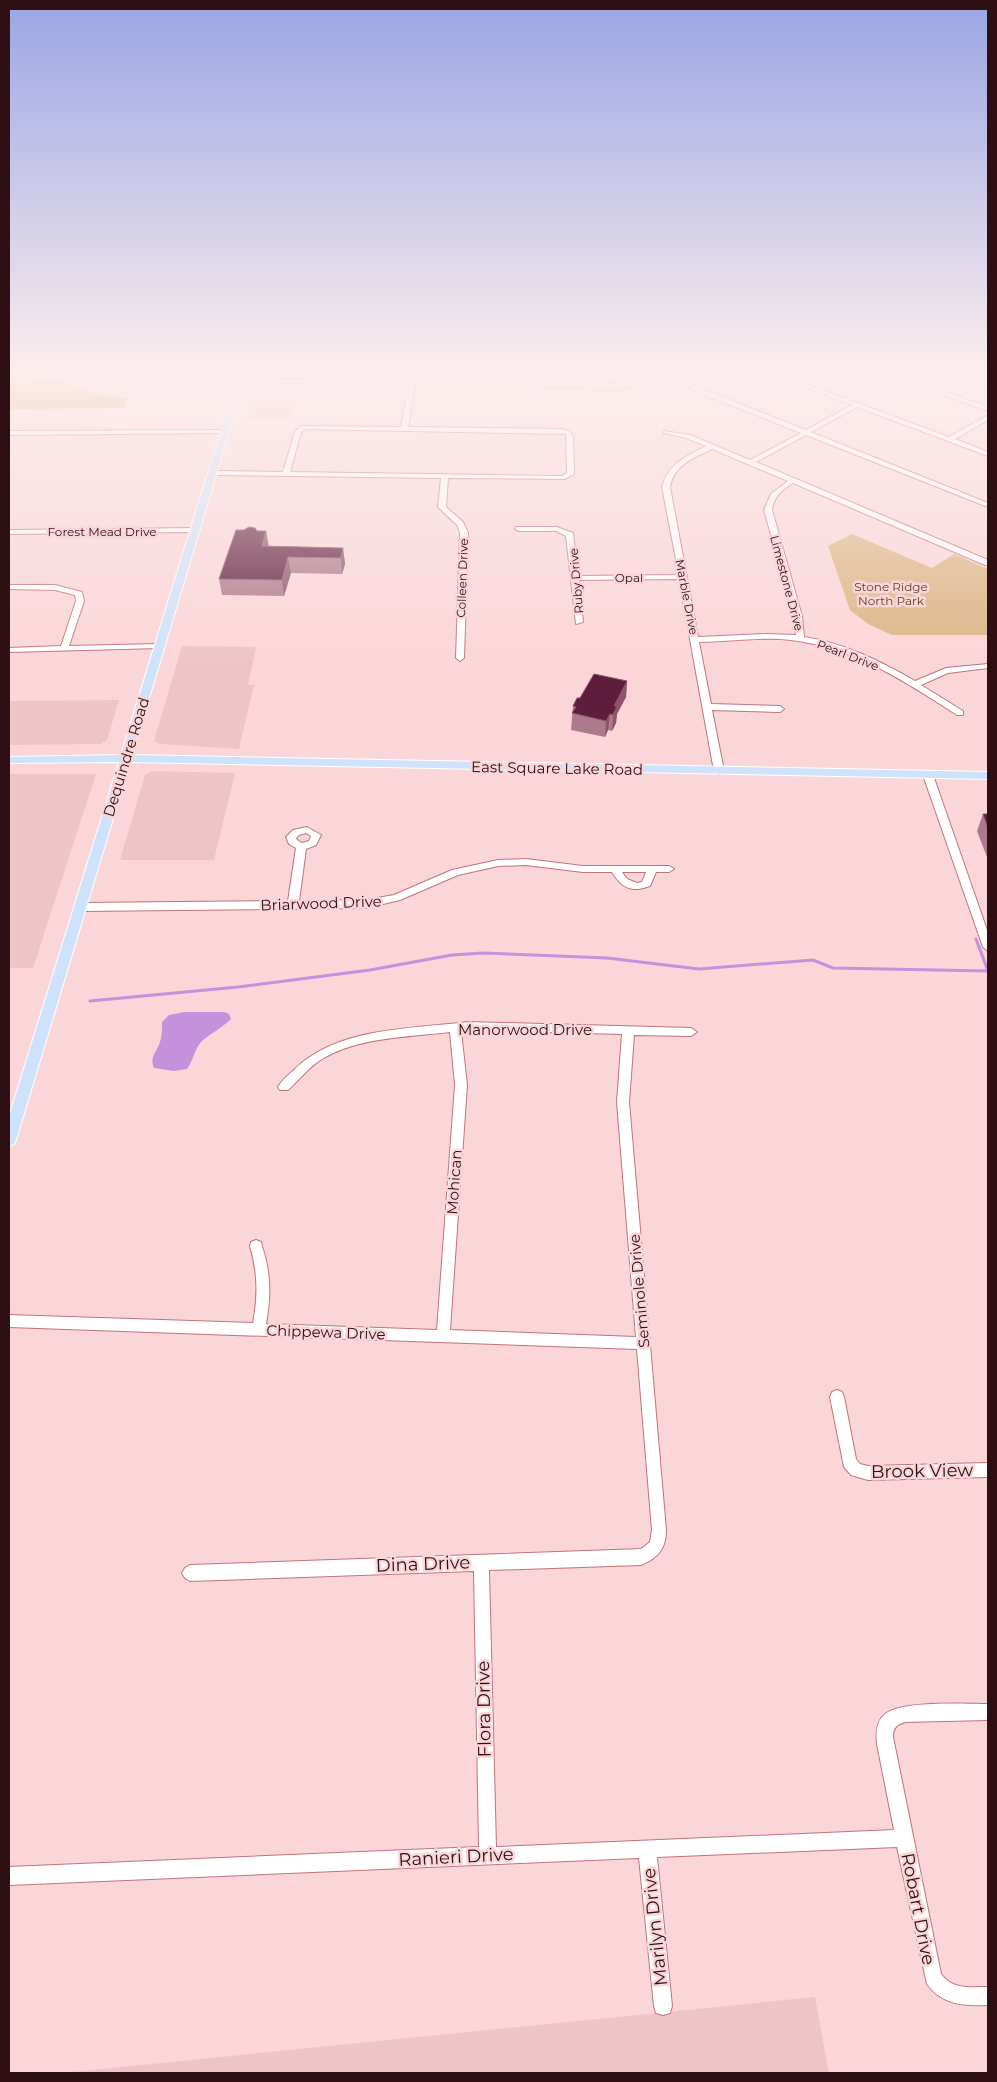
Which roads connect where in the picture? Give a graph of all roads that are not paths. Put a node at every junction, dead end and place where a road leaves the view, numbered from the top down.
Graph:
1 (571, 472) edge
2 (671, 472) edge
3 (775, 472) edge
4 (906, 472) edge
5 (212, 473) joint
6 (286, 474) joint
7 (445, 476) junction
8 (794, 480) junction
9 (988, 505) edge
10 (519, 529) dead end
11 (195, 530) junction
12 (9, 532) edge
13 (988, 563) edge
14 (683, 577) junction
15 (575, 578) junction
16 (9, 587) edge
17 (579, 622) dead end
18 (800, 638) junction
19 (695, 640) junction
20 (160, 643) junction
21 (64, 649) junction
22 (9, 650) edge
23 (460, 658) dead end
24 (988, 666) edge
25 (916, 684) junction
26 (707, 708) junction
27 (780, 709) dead end
28 (960, 713) dead end
29 (125, 758) junction
30 (9, 760) edge
31 (719, 771) junction
32 (928, 775) junction
33 (988, 776) edge
34 (301, 846) dead end
35 (615, 869) junction
36 (653, 869) junction
37 (669, 869) dead end
38 (294, 905) junction
39 (80, 907) junction
40 (988, 947) edge
41 (455, 1028) junction
42 (628, 1030) junction
43 (691, 1032) dead end
44 (284, 1087) dead end
45 (9, 1140) edge
46 (256, 1246) dead end
47 (9, 1321) edge
48 (258, 1330) junction
49 (443, 1336) junction
50 (643, 1343) junction
51 (837, 1398) dead end
52 (988, 1470) edge
53 (654, 1551) joint
54 (481, 1562) junction
55 (190, 1573) dead end
56 (988, 1712) edge
57 (904, 1838) junction
58 (647, 1849) junction
59 (488, 1856) junction
60 (9, 1876) edge
61 (988, 1996) edge
62 (663, 2006) dead end

1 - 7 street
2 - 14 street, Marble Drive
3 - 8 street
4 - 9 street
5 - 6 street
5 - 11 main road, Dequindre Road
6 - 7 street
7 - 23 street, Colleen Drive
8 - 13 street
8 - 18 street, Limestone Drive
10 - 15 street, Ruby Drive
11 - 12 street, Forest Mead Drive
11 - 20 main road, Dequindre Road
14 - 15 street, Opal
14 - 19 street, Marble Drive
15 - 17 street, Ruby Drive
16 - 21 street
18 - 19 street, Pearl Drive
18 - 25 street, Pearl Drive
19 - 26 street, Marble Drive
20 - 21 street
20 - 29 main road, Dequindre Road
21 - 22 street
24 - 25 street
25 - 28 street, Pearl Drive
26 - 27 street
26 - 31 street, Marble Drive
29 - 30 main road, East Square Lake Road
29 - 31 main road, East Square Lake Road
29 - 39 main road, Dequindre Road
31 - 32 main road, East Square Lake Road
32 - 33 main road, East Square Lake Road
32 - 40 street
34 - 38 street
35 - 36 street, Briarwood Drive
35 - 36 street
35 - 38 street, Briarwood Drive
36 - 37 street, Briarwood Drive
38 - 39 street, Briarwood Drive
39 - 45 main road, Dequindre Road
41 - 42 street, Manorwood Drive
41 - 44 street, Manorwood Drive
41 - 49 street, Mohican
42 - 43 street, Manorwood Drive
42 - 50 street, Seminole Drive
46 - 48 street
47 - 48 street, Chippewa Drive
48 - 49 street, Chippewa Drive
49 - 50 street, Chippewa Drive
50 - 53 street, Seminole Drive
51 - 52 street, Brook View
53 - 54 street, Dina Drive
54 - 55 street, Dina Drive
54 - 59 street, Flora Drive
56 - 57 street, Robart Drive
57 - 58 street, Ranieri Drive
57 - 61 street, Robart Drive
58 - 59 street, Ranieri Drive
58 - 62 street, Marilyn Drive
59 - 60 street, Ranieri Drive

